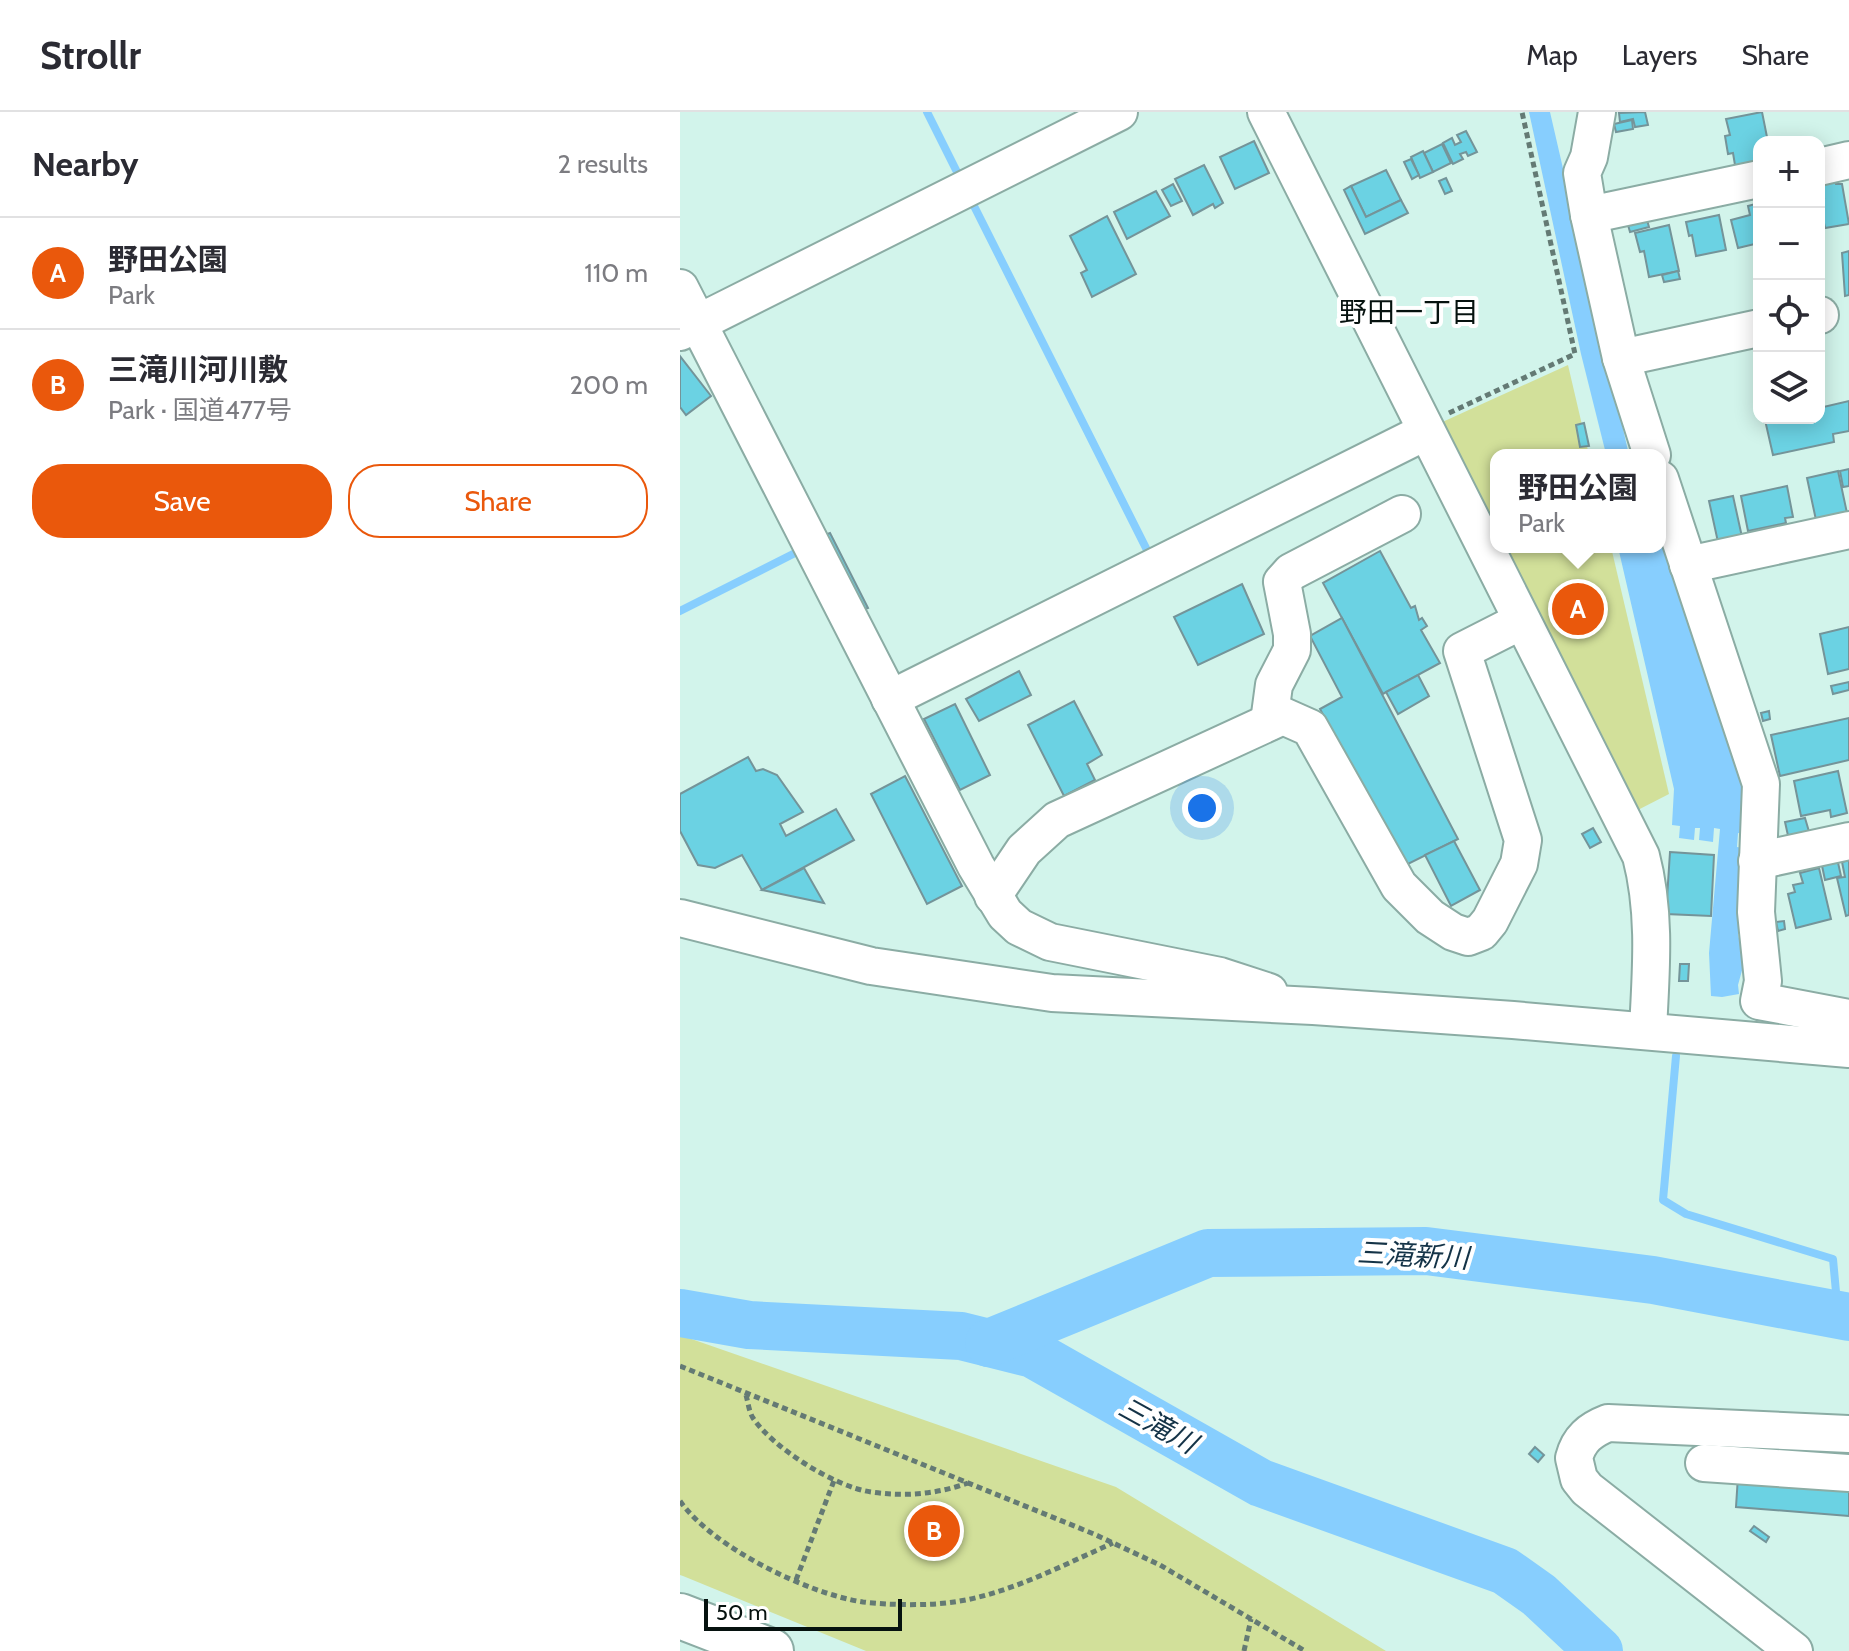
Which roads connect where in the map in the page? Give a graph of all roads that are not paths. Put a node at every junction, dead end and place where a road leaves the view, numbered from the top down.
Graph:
1 (1119, 112) edge
2 (1266, 112) edge
3 (1597, 112) edge
4 (1849, 160) edge
5 (1825, 166) edge
6 (1753, 180) edge
7 (1589, 215) junction
8 (680, 288) edge
9 (689, 328) edge
10 (1753, 329) edge
11 (1621, 358) junction
12 (1423, 429) junction
13 (1650, 449) edge
14 (1666, 497) edge
15 (1402, 514) dead end
16 (1849, 530) edge
17 (1688, 565) junction
18 (1521, 621) junction
19 (890, 699) junction
20 (1269, 722) junction
21 (1849, 841) edge
22 (1757, 861) junction
23 (993, 896) junction
24 (680, 918) edge
25 (1763, 981) junction
26 (1849, 995) edge
27 (1313, 1006) junction
28 (1849, 1018) edge
29 (1648, 1029) junction
30 (1849, 1049) edge
31 (1849, 1434) edge
32 (1704, 1463) dead end
33 (1849, 1473) edge
34 (680, 1616) edge
35 (771, 1651) edge
36 (1794, 1651) edge

1 - 9 street
2 - 12 street
3 - 7 street
4 - 5 street
6 - 7 street
7 - 11 street
8 - 9 street
9 - 19 street
10 - 11 street
11 - 13 street
12 - 18 street
12 - 19 street
14 - 17 street
15 - 20 street
16 - 17 street
17 - 22 street
18 - 20 street
18 - 29 street
19 - 23 street
20 - 23 street
21 - 22 street
22 - 25 street
23 - 27 street
24 - 27 street
25 - 26 street
25 - 28 street
27 - 29 street
29 - 30 street
31 - 36 street
32 - 33 street
34 - 35 highway

